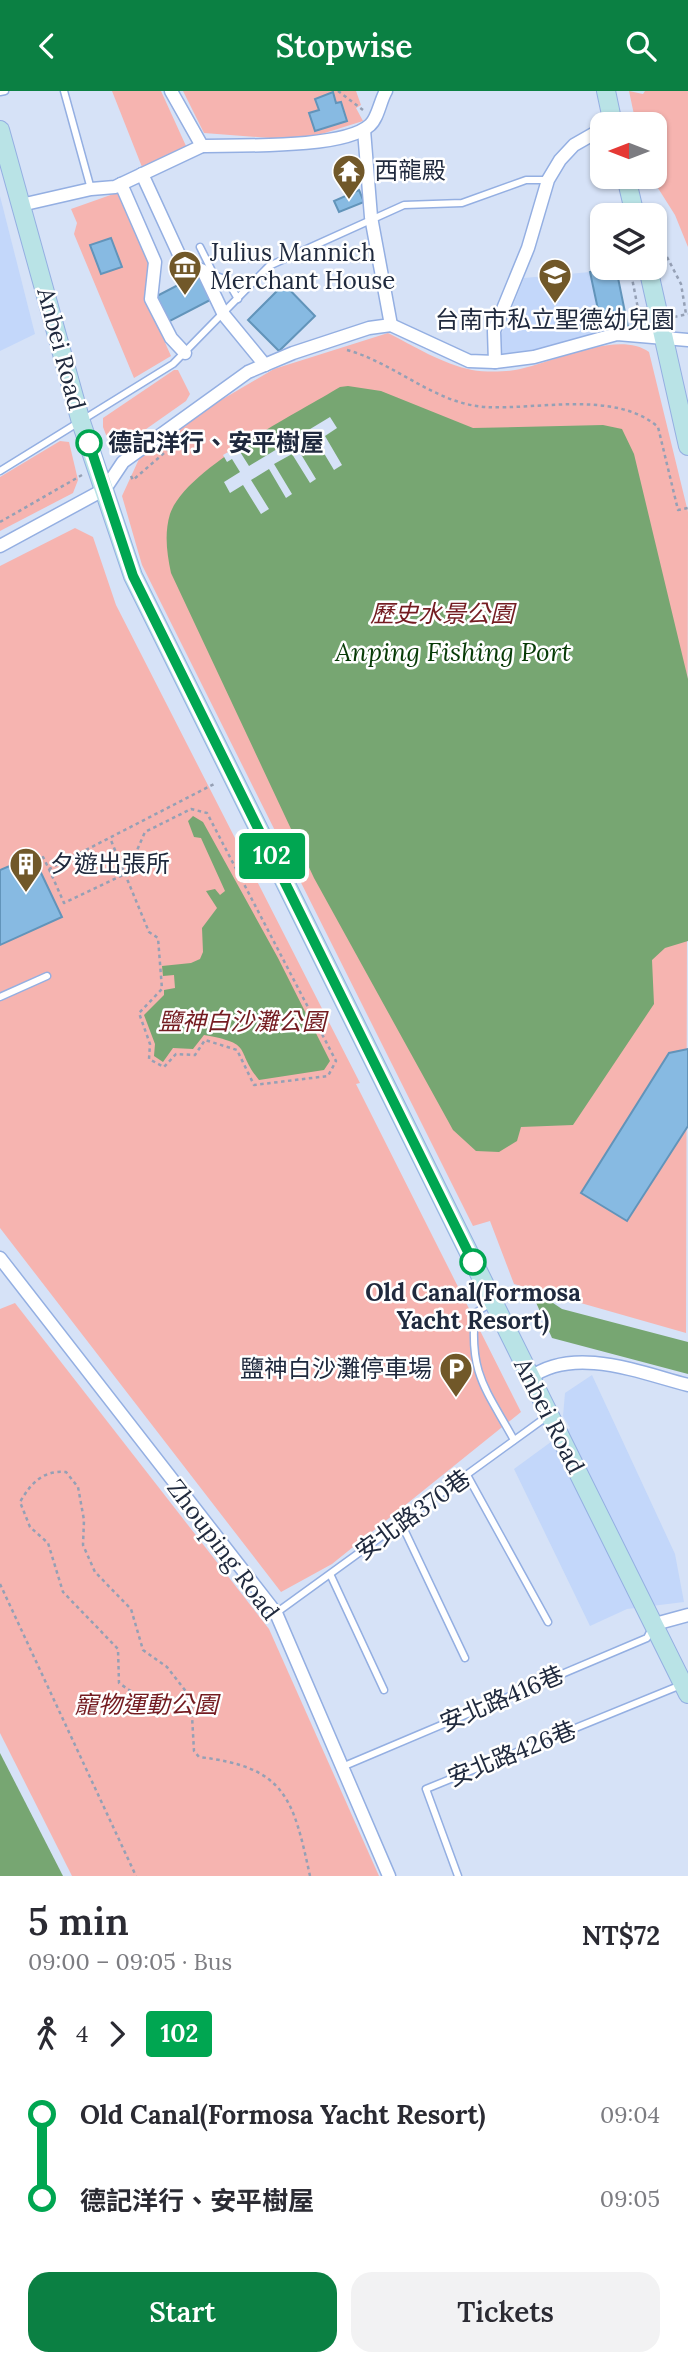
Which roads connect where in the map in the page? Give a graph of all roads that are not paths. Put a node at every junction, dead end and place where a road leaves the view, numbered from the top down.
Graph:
1 (5, 91) edge
2 (64, 91) edge
3 (172, 91) edge
4 (386, 91) edge
5 (606, 91) edge
6 (0, 92) edge
7 (610, 112) edge
8 (364, 129) junction
9 (0, 130) edge
10 (590, 136) edge
11 (202, 146) junction
12 (142, 174) junction
13 (548, 180) junction
14 (121, 184) junction
15 (91, 188) junction
16 (22, 205) junction
17 (371, 217) junction
18 (200, 247) dead end
19 (651, 280) edge
20 (238, 299) junction
21 (225, 315) junction
22 (391, 325) junction
23 (665, 339) junction
24 (688, 340) edge
25 (184, 353) junction
26 (495, 362) junction
27 (265, 365) junction
28 (81, 422) junction
29 (688, 446) edge
30 (0, 471) edge
31 (105, 489) junction
32 (0, 546) edge
33 (47, 976) dead end
34 (0, 997) edge
35 (0, 1258) edge
36 (493, 1302) junction
37 (530, 1378) junction
38 (688, 1385) edge
39 (549, 1415) junction
40 (514, 1440) junction
41 (467, 1475) junction
42 (401, 1523) junction
43 (331, 1576) junction
44 (276, 1613) junction
45 (688, 1615) edge
46 (548, 1622) dead end
47 (655, 1624) junction
48 (465, 1658) dead end
49 (685, 1689) edge
50 (384, 1690) dead end
51 (342, 1767) junction
52 (389, 1876) edge
53 (458, 1876) edge

1 - 6 lane
2 - 15 lane
3 - 11 street
4 - 8 street
5 - 7 street
8 - 11 street
8 - 17 street
9 - 16 street, Anbei Road
10 - 13 street
11 - 12 street
12 - 14 street
12 - 21 street
13 - 17 lane
13 - 26 street
14 - 15 street
14 - 25 street
15 - 16 street
16 - 28 street, Anbei Road
17 - 20 lane
17 - 22 street
18 - 20 lane
19 - 23 street
20 - 21 lane
21 - 25 lane
21 - 27 street
22 - 26 street
22 - 27 street
23 - 24 street
23 - 26 street
23 - 29 street
25 - 28 lane
27 - 31 street
28 - 30 lane
28 - 31 street, Anbei Road
31 - 32 street
31 - 36 street, Anbei Road
33 - 34 lane
35 - 44 street, Zhouping Road
36 - 37 street, Anbei Road
36 - 40 lane
37 - 38 street
37 - 39 street, Anbei Road
39 - 40 lane, 安北路370巷
39 - 47 street, Anbei Road
40 - 41 lane, 安北路370巷
41 - 42 lane, 安北路370巷
41 - 46 lane
42 - 43 lane, 安北路370巷
42 - 48 lane
43 - 44 lane, 安北路370巷
43 - 50 lane
44 - 51 street, Zhouping Road
45 - 47 street
47 - 49 street, Anbei Road
47 - 51 lane, 安北路416巷
49 - 53 lane, 安北路426巷
51 - 52 street, Zhouping Road

